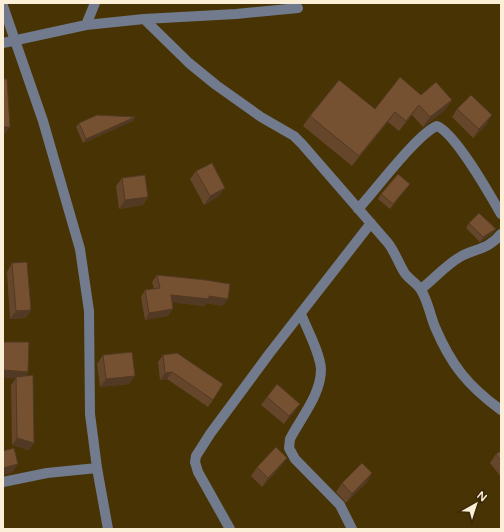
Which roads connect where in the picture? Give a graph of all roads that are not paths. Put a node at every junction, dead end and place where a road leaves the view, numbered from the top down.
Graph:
1 (96, 3) edge
2 (3, 6) edge
3 (298, 8) dead end
4 (144, 19) junction
5 (6, 21) edge
6 (86, 25) junction
7 (15, 40) junction
8 (3, 43) edge
9 (358, 209) junction
10 (501, 214) edge
11 (371, 224) junction
12 (501, 234) edge
13 (421, 290) junction
14 (301, 314) junction
15 (501, 410) edge
16 (96, 468) junction
17 (3, 482) edge
18 (108, 529) edge
19 (230, 529) edge
20 (352, 529) edge

1 - 6 street
2 - 5 street
3 - 4 street
4 - 6 street
4 - 9 street
5 - 7 street
6 - 7 street
7 - 8 street
7 - 16 street
9 - 10 street
9 - 11 street
11 - 13 street
11 - 14 street
12 - 13 street
13 - 15 street
14 - 19 street
14 - 20 street
16 - 17 street
16 - 18 street

